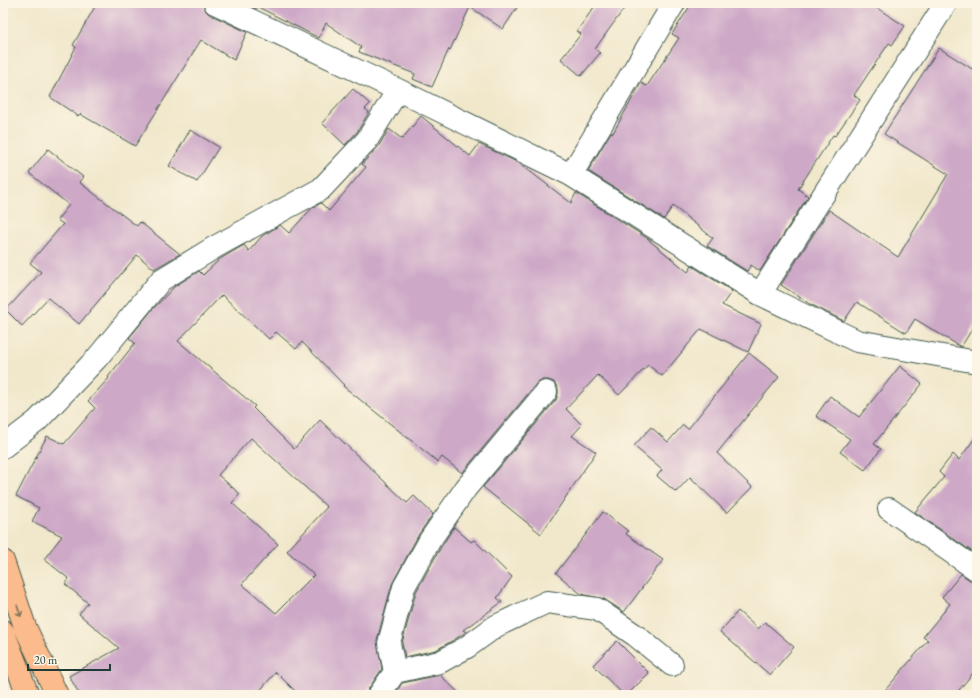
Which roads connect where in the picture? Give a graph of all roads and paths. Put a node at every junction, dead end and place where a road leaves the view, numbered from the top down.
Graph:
1 (215, 3) edge
2 (674, 3) edge
3 (946, 3) edge
4 (398, 90) junction
5 (572, 175) junction
6 (760, 294) junction
7 (977, 362) edge
8 (546, 392) dead end
9 (3, 447) edge
10 (889, 509) dead end
11 (3, 561) edge
12 (977, 570) edge
13 (3, 632) edge
14 (672, 665) dead end
15 (395, 672) junction
16 (28, 695) edge
17 (57, 695) edge
18 (379, 695) edge

1 - 4 street
2 - 5 street
3 - 6 street
4 - 5 street
4 - 9 street
5 - 6 street
6 - 7 street
8 - 15 street
10 - 12 street
11 -> 17 highway
13 - 16 highway
14 - 15 street
15 - 18 street

